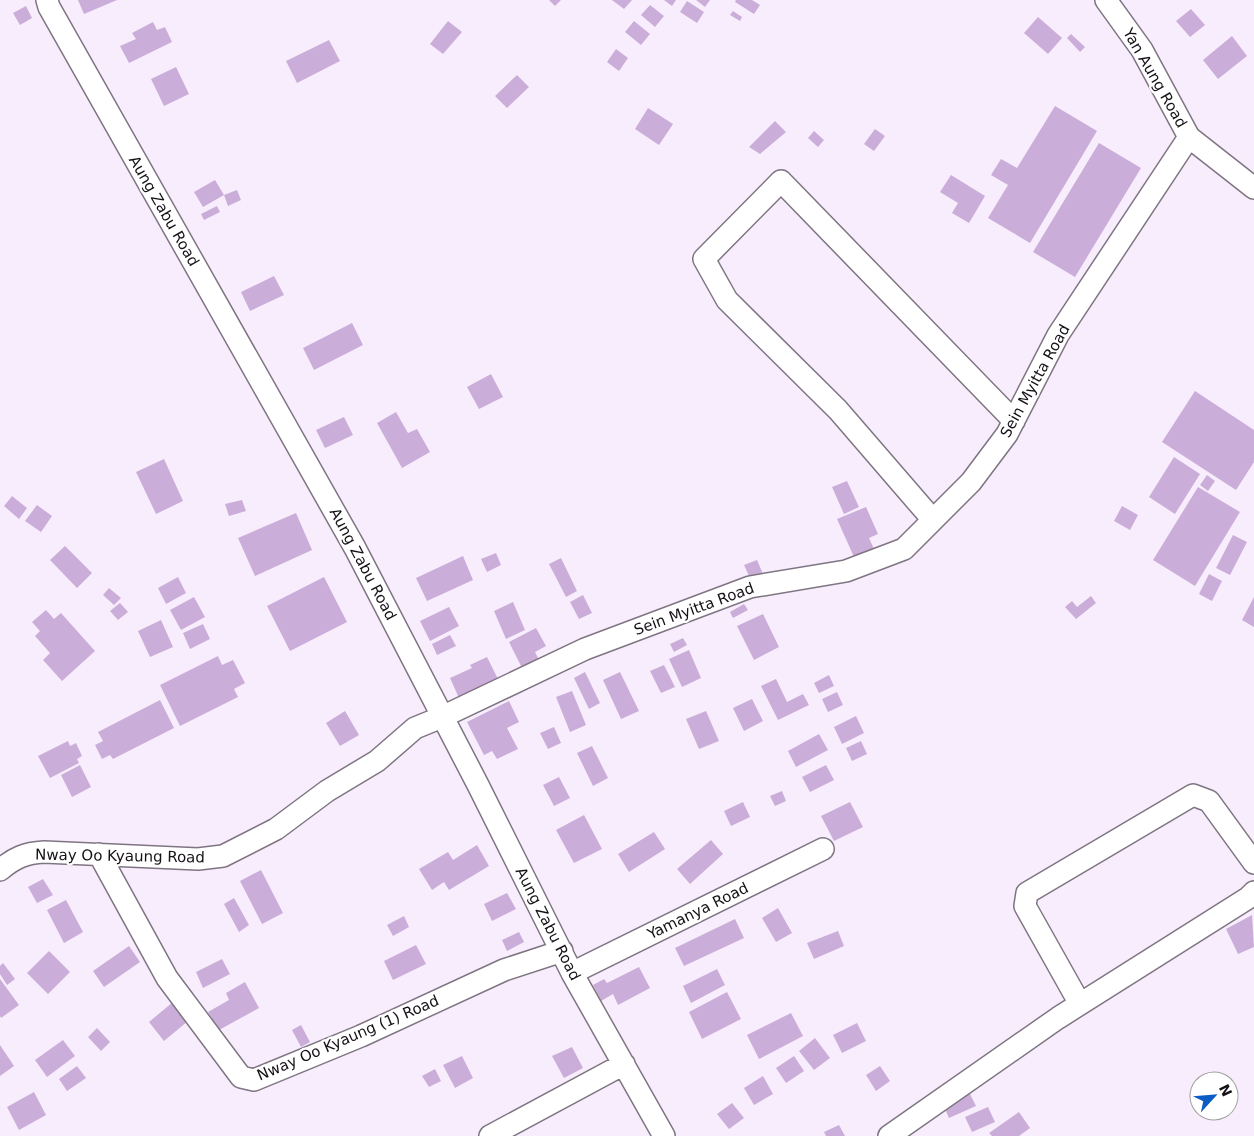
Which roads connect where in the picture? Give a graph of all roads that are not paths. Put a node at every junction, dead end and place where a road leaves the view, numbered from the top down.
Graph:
1 (47, 0) edge
2 (1106, 0) edge
3 (1189, 137) junction
4 (1254, 188) edge
5 (1014, 420) junction
6 (933, 520) junction
7 (442, 717) junction
8 (823, 849) dead end
9 (99, 854) junction
10 (1254, 863) edge
11 (0, 870) edge
12 (1254, 892) edge
13 (562, 951) junction
14 (572, 973) junction
15 (1080, 1004) junction
16 (624, 1064) junction
17 (490, 1136) edge
18 (664, 1136) edge
19 (889, 1136) edge

1 - 7 street, Aung Zabu Road
2 - 3 street, Yan Aung Road
3 - 4 street, Yan Aung Road
3 - 5 street, Sein Myitta Road
5 - 6 street, Sein Myitta Road
5 - 6 street
6 - 7 street, Sein Myitta Road
7 - 9 street, Nway Oo Kyaung Road
7 - 13 street, Aung Zabu Road
8 - 14 street, Yamanya Road
9 - 11 street, Nway Oo Kyaung Road
9 - 13 street, Nway Oo Kyaung (1) Road
10 - 15 street
12 - 15 street
13 - 14 street, Aung Zabu Road
14 - 16 street, Aung Zabu Road
15 - 19 street
16 - 17 street
16 - 18 street, Aung Zabu Road

